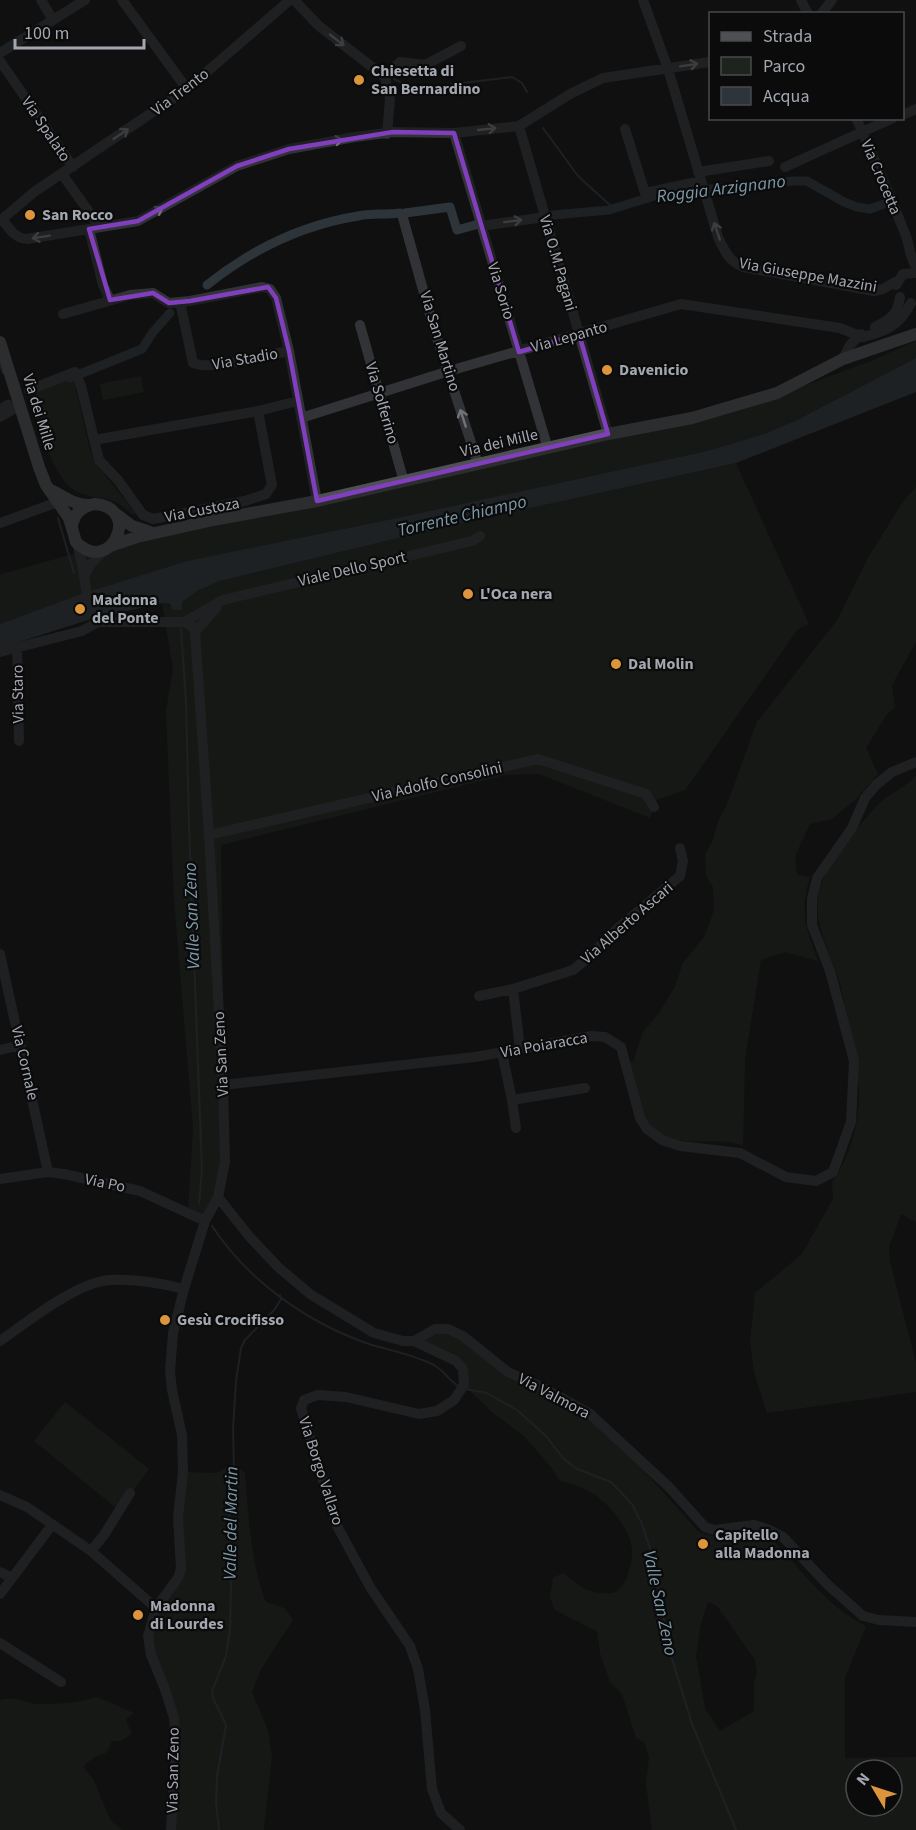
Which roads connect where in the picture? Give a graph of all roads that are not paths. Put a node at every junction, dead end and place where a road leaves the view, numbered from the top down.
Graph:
1 (40, 0) edge
2 (85, 0) edge
3 (122, 0) edge
4 (292, 0) edge
5 (642, 0) edge
6 (832, 0) edge
7 (823, 12) edge
8 (53, 20) junction
9 (461, 46) dead end
10 (0, 53) edge
11 (0, 61) edge
12 (709, 62) edge
13 (668, 69) junction
14 (385, 77) junction
15 (187, 89) junction
16 (857, 120) edge
17 (889, 120) edge
18 (519, 126) junction
19 (625, 129) dead end
20 (454, 133) junction
21 (863, 133) junction
22 (387, 134) junction
23 (770, 160) dead end
24 (73, 167) junction
25 (785, 167) dead end
26 (62, 174) junction
27 (699, 177) junction
28 (545, 217) junction
29 (403, 218) dead end
30 (1, 220) edge
31 (481, 226) junction
32 (94, 228) junction
33 (909, 255) junction
34 (916, 267) edge
35 (916, 273) edge
36 (899, 279) junction
37 (900, 297) junction
38 (110, 300) junction
39 (180, 302) junction
40 (913, 302) edge
41 (63, 314) dead end
42 (360, 325) dead end
43 (579, 334) junction
44 (916, 334) edge
45 (857, 338) junction
46 (0, 342) edge
47 (289, 351) junction
48 (519, 352) junction
49 (843, 359) junction
50 (449, 371) junction
51 (29, 390) dead end
52 (379, 393) junction
53 (298, 401) junction
54 (19, 406) junction
55 (258, 411) junction
56 (0, 417) edge
57 (301, 418) junction
58 (608, 434) junction
59 (94, 440) junction
60 (548, 448) junction
61 (478, 464) junction
62 (404, 482) junction
63 (50, 490) junction
64 (317, 501) junction
65 (58, 502) junction
66 (90, 504) junction
67 (115, 513) junction
68 (0, 524) edge
69 (72, 526) junction
70 (154, 533) junction
71 (480, 536) dead end
72 (76, 542) junction
73 (108, 548) junction
74 (84, 576) junction
75 (224, 600) junction
76 (96, 620) junction
77 (184, 622) junction
78 (195, 632) junction
79 (17, 647) junction
80 (0, 652) edge
81 (19, 741) dead end
82 (916, 762) edge
83 (654, 807) dead end
84 (209, 835) junction
85 (680, 848) dead end
86 (0, 954) edge
87 (513, 990) junction
88 (479, 996) dead end
89 (21, 1045) junction
90 (520, 1049) junction
91 (0, 1050) edge
92 (502, 1053) junction
93 (223, 1085) junction
94 (585, 1088) dead end
95 (512, 1100) junction
96 (516, 1128) dead end
97 (48, 1172) junction
98 (0, 1179) edge
99 (218, 1197) junction
100 (205, 1221) junction
101 (184, 1289) junction
102 (0, 1341) edge
103 (414, 1341) junction
104 (130, 1493) dead end
105 (0, 1495) edge
106 (52, 1525) junction
107 (91, 1551) junction
108 (0, 1572) edge
109 (12, 1578) junction
110 (0, 1594) edge
111 (156, 1608) junction
112 (916, 1622) edge
113 (0, 1643) edge
114 (61, 1682) dead end
115 (171, 1830) edge
116 (460, 1830) edge

1 - 8 street
2 - 8 street
3 - 15 street
4 -> 14 street
4 - 15 street, Via Trento
5 - 13 street, Via Giuseppe Mazzini
6 - 7 street
8 - 10 street
9 - 14 street
11 - 24 street, Via Spalato
13 -> 12 street
13 - 18 street
13 - 27 street, Via Giuseppe Mazzini
14 - 22 street
24 -> 15 street, Via Trento
16 - 21 street, Via Crocetta
17 - 21 street
20 -> 18 street
18 - 28 street, Via O.M.Pagani
19 - 27 street
20 - 22 street
20 - 31 street, Via Sorio
21 - 25 street
21 - 33 street, Via Crocetta
32 -> 22 street
23 - 27 street
24 - 26 street, Via Trento
26 - 30 street, Via Trento
26 - 32 street
36 -> 27 street, Via Giuseppe Mazzini
31 -> 28 street
28 - 43 street, Via O.M.Pagani
29 - 50 street, Via San Martino
32 -> 30 street
31 - 48 street, Via Sorio
32 - 38 street
33 - 34 street, Via Crocetta
33 - 36 street
35 - 36 street
36 - 37 street
37 - 40 street
37 - 45 street
38 - 39 street, Via Stadio
38 - 41 street, Via Stadio
39 - 47 street, Via Stadio
39 - 47 street, Via Stadio
40 - 45 street
42 - 52 street, Via Solferino
43 - 45 street, Via Lepanto
43 - 48 street, Via Lepanto
43 - 58 street, Via O.M.Pagani
44 - 49 main road, Via dei Mille
45 - 49 street
46 - 54 main road, Via dei Mille
47 - 53 street, Via Stadio
48 - 50 street, Via Lepanto
48 - 60 street, Via Sorio
49 - 58 main road, Via dei Mille
50 - 52 street, Via Lepanto
61 -> 50 street, Via San Martino
51 - 59 street, Via Custoza
52 - 57 street, Via Lepanto
52 - 62 street, Via Solferino
53 - 55 street
53 - 57 street, Via Stadio
54 - 56 street
54 - 63 main road, Via dei Mille
55 - 59 street
55 - 59 street, Via Custoza
57 - 64 street, Via Stadio
58 - 60 main road, Via dei Mille
60 - 61 main road, Via dei Mille
61 - 62 main road, Via dei Mille
62 - 64 main road, Via dei Mille
63 - 65 main road, Via dei Mille
63 - 66 main road
64 - 70 main road, Via dei Mille
65 - 68 street
65 - 69 main road, Via dei Mille
66 - 67 main road
66 - 69 main road
67 - 70 main road
67 - 73 main road
69 - 72 main road, Via dei Mille
70 - 73 main road, Via dei Mille
71 - 75 street, Viale Dello Sport
72 - 73 main road
72 - 74 street
73 - 74 street
74 - 76 street
75 - 77 street, Viale Dello Sport
75 - 78 street
76 - 77 street
76 - 79 street
77 - 78 street
78 - 84 street, Via San Zeno
79 - 80 street
79 - 81 street, Via Staro
82 - 90 street, Via Poiaracca
83 - 84 street, Via Adolfo Consolini
84 - 93 street, Via San Zeno
85 - 87 street, Via Alberto Ascari
86 - 89 street, Via Cornale
87 - 88 street, Via Alberto Ascari
87 - 90 street
89 - 91 street
89 - 97 street, Via Cornale
90 - 92 street, Via Poiaracca
92 - 93 street, Via Poiaracca
92 - 95 street
93 - 99 street, Via San Zeno
94 - 95 street
95 - 96 street
97 - 98 street, Via Po
97 - 100 street, Via Po
99 - 100 street, Via San Zeno
99 - 103 street
100 - 101 street, Via San Zeno
101 - 102 street
101 - 111 street, Via San Zeno
103 - 112 street, Via Valmora
103 - 116 street, Via Borgo Vallaro
104 - 107 street
105 - 106 street
106 - 107 street
106 - 109 street
107 - 111 street
108 - 109 street
109 - 110 street
111 - 115 street, Via San Zeno
113 - 114 street

